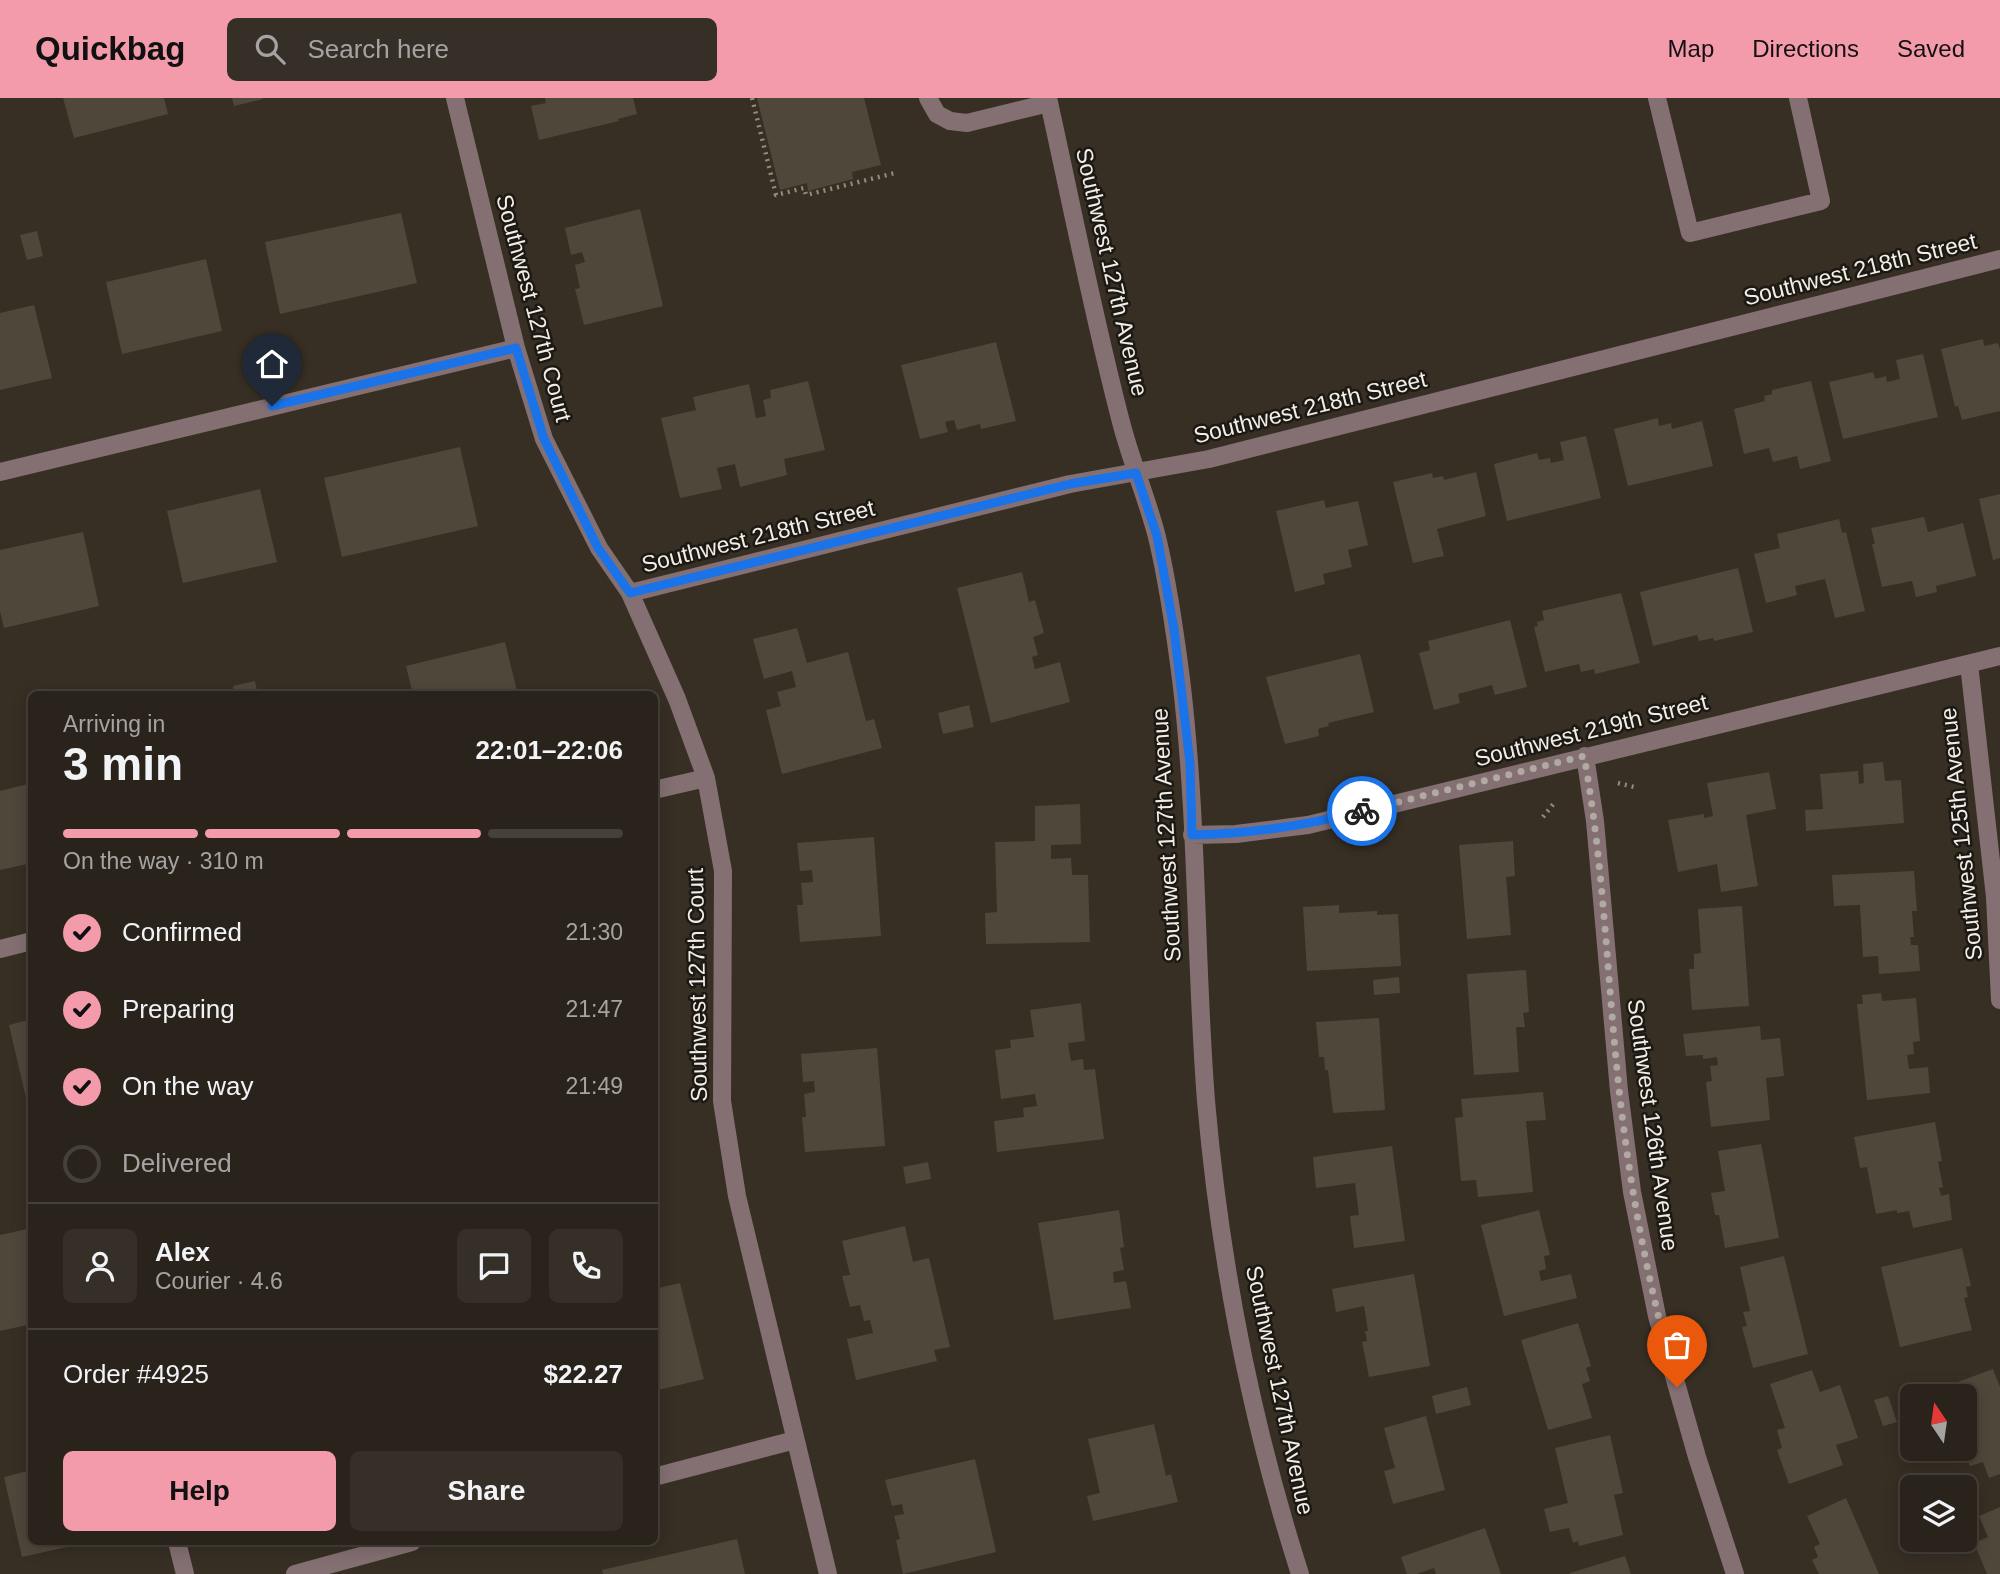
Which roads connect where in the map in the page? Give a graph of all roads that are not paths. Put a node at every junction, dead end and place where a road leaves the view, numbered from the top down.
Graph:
1 (455, 98) edge
2 (928, 98) edge
3 (1657, 98) edge
4 (1798, 98) edge
5 (1048, 101) edge
6 (2000, 259) edge
7 (516, 348) junction
8 (0, 472) edge
9 (1136, 473) junction
10 (630, 593) junction
11 (2000, 656) edge
12 (1969, 664) junction
13 (1584, 756) junction
14 (706, 778) junction
15 (658, 789) edge
16 (1192, 835) junction
17 (28, 942) edge
18 (0, 949) edge
19 (2000, 1000) edge
20 (795, 1440) junction
21 (658, 1476) edge
22 (178, 1545) edge
23 (401, 1545) edge
24 (185, 1574) edge
25 (295, 1574) edge
26 (828, 1574) edge
27 (1300, 1574) edge
28 (1735, 1574) edge

1 - 7 street, Southwest 127th Court
2 - 5 street
3 - 4 street
5 - 9 street, Southwest 127th Avenue
6 - 9 street, Southwest 218th Street
7 - 8 street
7 - 10 street, Southwest 127th Court
9 - 10 street, Southwest 218th Street
9 - 16 street, Southwest 127th Avenue
10 - 14 street, Southwest 127th Court
11 - 12 street, Southwest 219th Street
12 - 13 street, Southwest 219th Street
12 - 19 street, Southwest 125th Avenue
13 - 16 street, Southwest 219th Street
13 - 28 street, Southwest 126th Avenue
14 - 15 street
14 - 20 street, Southwest 127th Court
16 - 27 street, Southwest 127th Avenue
17 - 18 street
20 - 21 street
20 - 26 street, Southwest 127th Court
22 - 24 street
23 - 25 street

